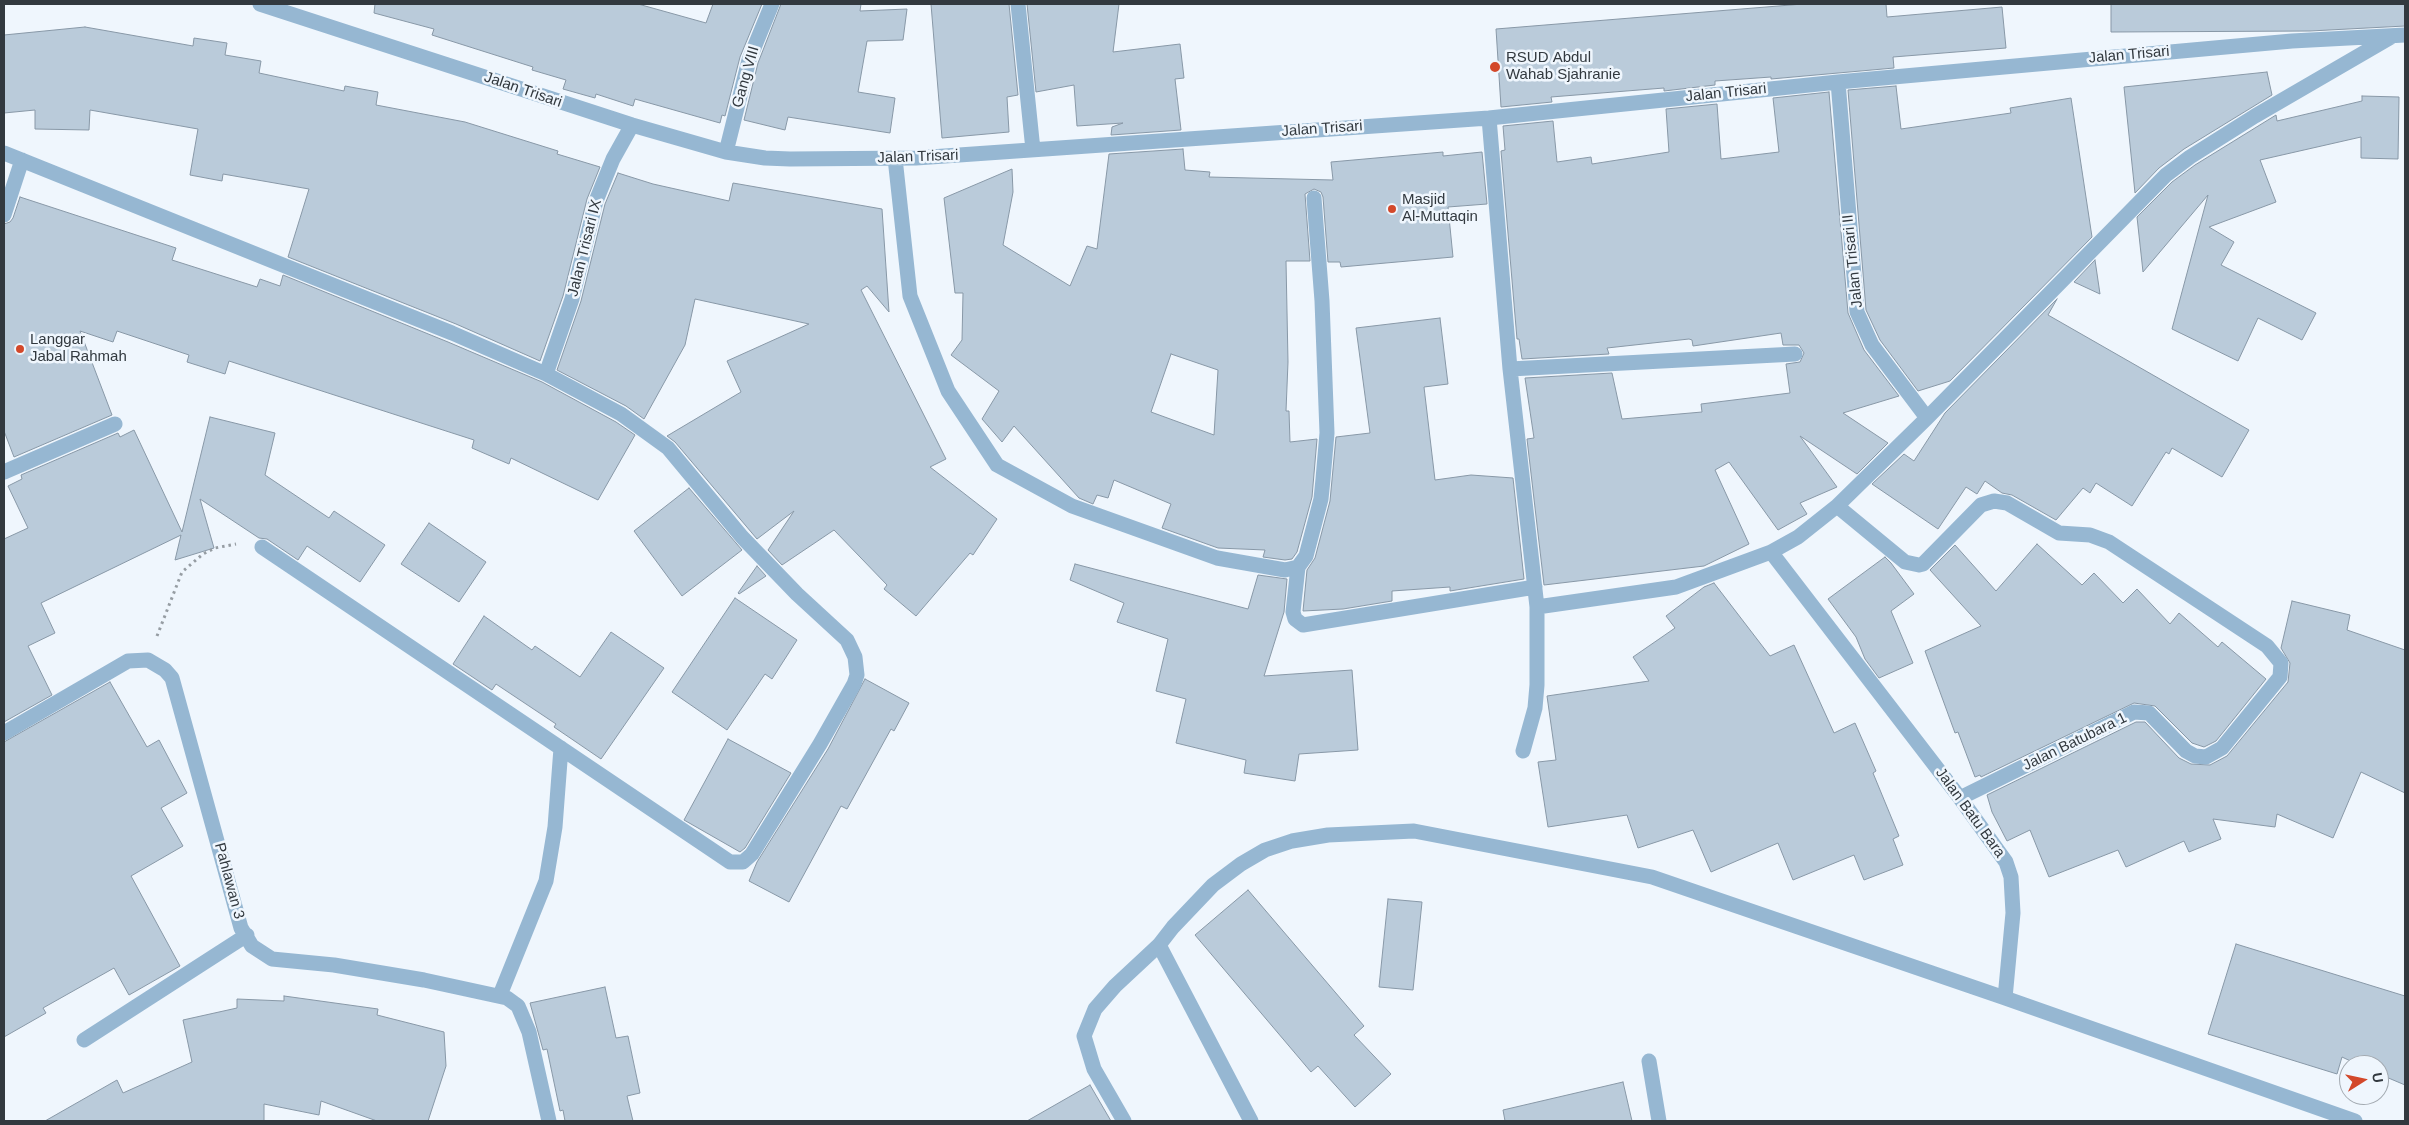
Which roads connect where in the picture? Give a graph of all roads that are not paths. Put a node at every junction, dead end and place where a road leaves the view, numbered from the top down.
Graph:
1 (260, 4) edge
2 (772, 4) edge
3 (1018, 4) edge
4 (308, 10) edge
5 (2400, 35) edge
6 (1838, 82) junction
7 (1489, 118) junction
8 (632, 125) junction
9 (1033, 150) junction
10 (726, 152) junction
11 (4, 153) edge
12 (894, 158) junction
13 (22, 160) junction
14 (1314, 198) dead end
15 (4, 215) edge
16 (1795, 354) dead end
17 (1510, 369) junction
18 (546, 374) junction
19 (1927, 418) junction
20 (115, 424) dead end
21 (4, 472) edge
22 (1837, 506) junction
23 (262, 547) road end
24 (1771, 552) junction
25 (1298, 567) junction
26 (1535, 587) junction
27 (1537, 608) junction
28 (4, 733) edge
29 (561, 748) junction
30 (1523, 751) dead end
31 (1960, 798) junction
32 (247, 935) junction
33 (1159, 945) junction
34 (500, 995) junction
35 (2005, 998) junction
36 (84, 1040) dead end
37 (1649, 1060) dead end
38 (548, 1121) edge
39 (1124, 1121) edge
40 (1251, 1121) edge
41 (1658, 1121) edge
42 (2355, 1121) edge

1 - 4 street, Jalan Trisari
2 - 10 street, Gang VIII
3 - 9 street
4 - 8 street, Jalan Trisari
5 - 6 street, Jalan Trisari
5 - 19 street
6 - 7 street, Jalan Trisari
6 - 19 street, Jalan Trisari II
7 - 9 street, Jalan Trisari
7 - 17 street
8 - 10 street, Jalan Trisari
8 - 18 street, Jalan Trisari IX
9 - 12 street, Jalan Trisari
10 - 12 street, Jalan Trisari
11 - 13 street
12 - 25 street
13 - 15 street
13 - 18 street
14 - 25 street
16 - 17 street
17 - 26 street
18 - 29 street
19 - 22 street
20 - 21 street
22 - 24 street
22 - 31 street, Jalan Batubara 1
23 - 29 street
24 - 27 street
24 - 31 street, Jalan Batu Bara
25 - 26 street
26 - 27 street
27 - 30 street
28 - 32 street, Pahlawan 3
29 - 34 street
31 - 35 street, Jalan Batu Bara
32 - 34 street, Pahlawan 3
32 - 36 street
33 - 35 street
33 - 39 street
33 - 40 street
34 - 38 street, Pahlawan 3
35 - 42 street
37 - 41 street

